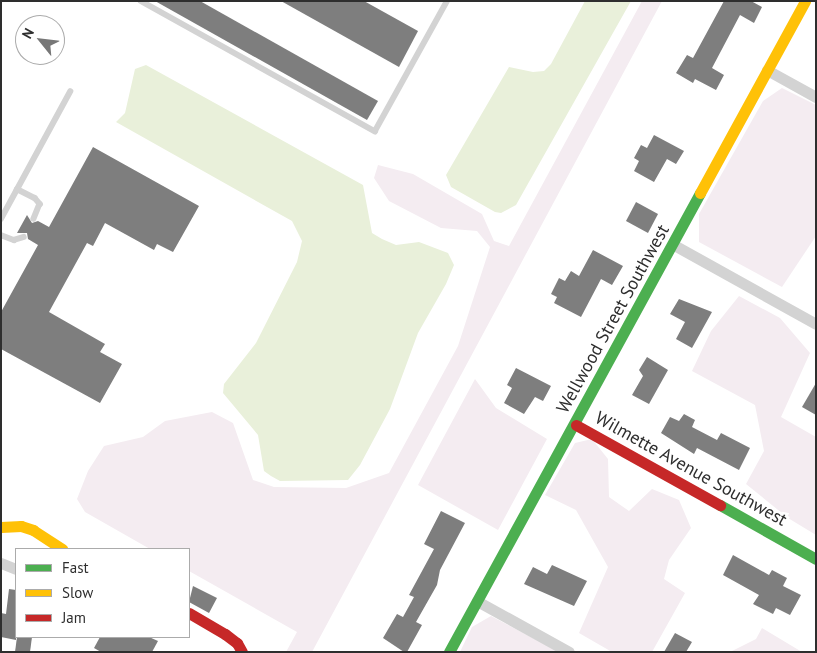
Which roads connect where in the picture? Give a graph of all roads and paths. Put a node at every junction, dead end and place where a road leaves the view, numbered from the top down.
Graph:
1 (141, 1) edge
2 (447, 1) edge
3 (805, 1) edge
4 (767, 70) junction
5 (70, 92) dead end
6 (816, 97) edge
7 (17, 190) junction
8 (3, 210) edge
9 (1, 219) edge
10 (34, 219) dead end
11 (1, 235) edge
12 (24, 237) dead end
13 (674, 245) junction
14 (816, 324) edge
15 (576, 425) junction
16 (1, 527) edge
17 (60, 548) edge
18 (816, 559) edge
19 (1, 563) edge
20 (15, 569) edge
21 (477, 601) junction
22 (190, 614) edge
23 (242, 652) edge
24 (449, 652) edge
25 (568, 652) edge

1 - 2 lane
3 - 4 street, Wellwood Street Southwest
4 - 6 street
4 - 13 street, Wellwood Street Southwest
5 - 7 lane
7 - 8 lane
7 - 10 lane
8 - 9 lane
11 - 12 lane
13 - 14 street
13 - 15 street, Wellwood Street Southwest
15 - 18 street, Wilmette Avenue Southwest
15 - 21 street, Wellwood Street Southwest
16 - 17 street
19 - 20 street
21 - 24 street, Wellwood Street Southwest
21 - 25 street
22 - 23 street

